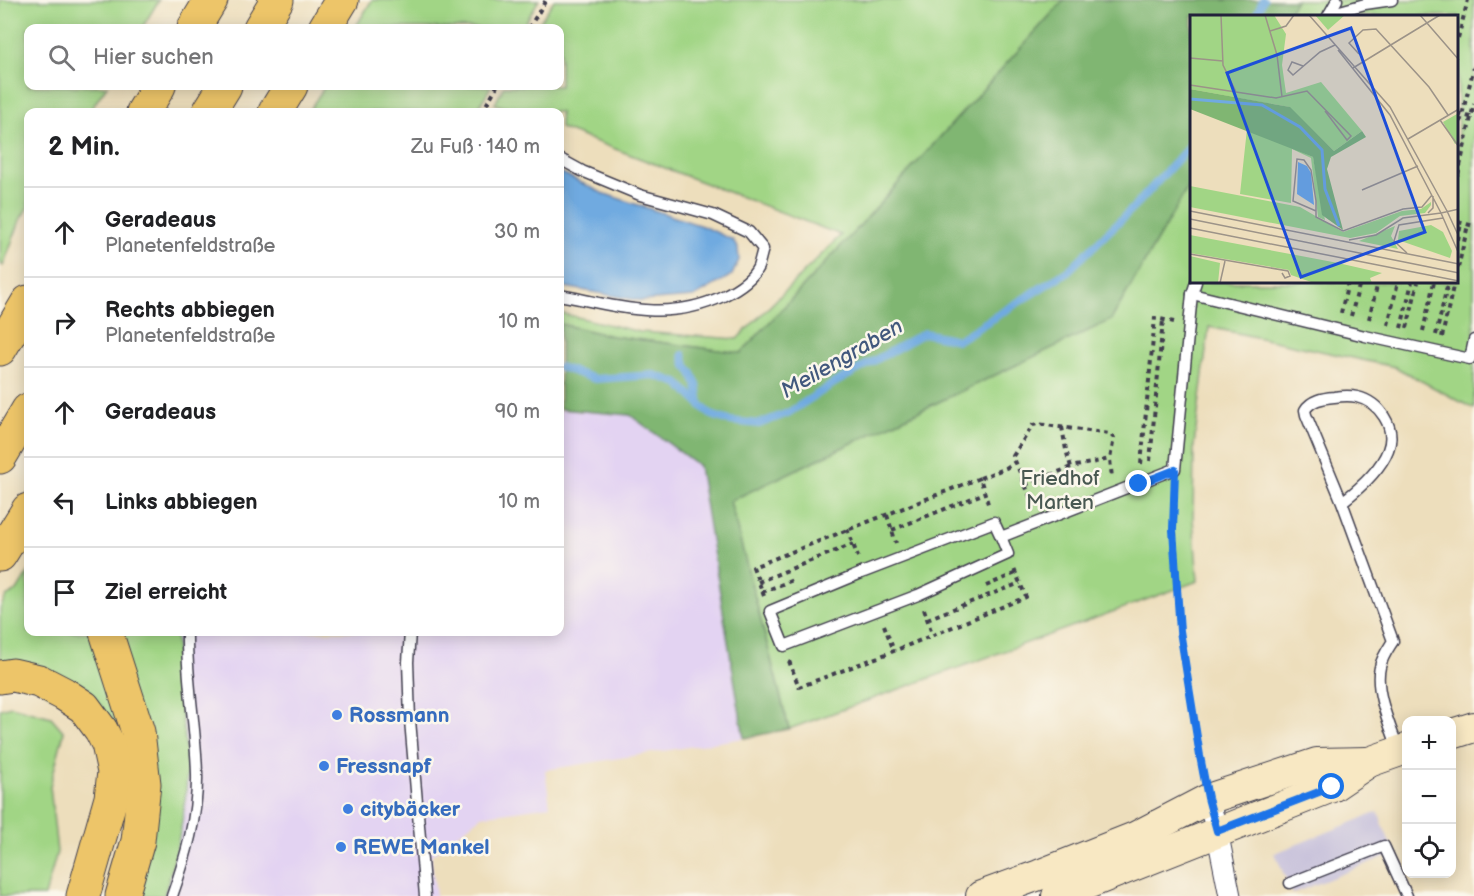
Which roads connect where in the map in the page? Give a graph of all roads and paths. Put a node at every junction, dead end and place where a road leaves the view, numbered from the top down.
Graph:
1 (211, 0) edge
2 (277, 0) edge
3 (342, 0) edge
4 (546, 0) edge
5 (1337, 0) edge
6 (1392, 0) edge
7 (1468, 0) edge
8 (1329, 15) edge
9 (196, 24) edge
10 (262, 24) edge
11 (327, 24) edge
12 (531, 24) edge
13 (1459, 34) edge
14 (1474, 67) edge
15 (157, 90) edge
16 (223, 90) edge
17 (289, 90) edge
18 (495, 90) edge
19 (1474, 104) edge
20 (145, 108) edge
21 (211, 108) edge
22 (277, 108) edge
23 (484, 108) edge
24 (1459, 114) edge
25 (1472, 118) edge
26 (564, 161) edge
27 (1459, 172) edge
28 (1459, 223) edge
29 (1468, 225) junction
30 (1474, 226) edge
31 (1459, 264) edge
32 (1195, 284) edge
33 (1348, 284) edge
34 (1359, 284) edge
35 (1378, 284) edge
36 (1398, 284) edge
37 (1412, 284) edge
38 (1417, 284) edge
39 (1434, 284) edge
40 (1448, 284) edge
41 (1453, 284) edge
42 (1192, 294) junction
43 (564, 296) edge
44 (24, 309) edge
45 (1155, 318) dead end
46 (1163, 320) dead end
47 (1342, 330) junction
48 (1365, 336) junction
49 (1385, 340) junction
50 (1474, 340) edge
51 (1401, 344) junction
52 (1420, 348) junction
53 (0, 349) edge
54 (1435, 351) junction
55 (24, 417) edge
56 (1062, 427) junction
57 (0, 457) edge
58 (1110, 459) junction
59 (1015, 462) junction
60 (1071, 467) junction
61 (1175, 470) junction
62 (980, 478) junction
63 (1144, 482) junction
64 (1025, 485) junction
65 (985, 493) junction
66 (1114, 493) junction
67 (1342, 502) junction
68 (886, 515) junction
69 (24, 516) edge
70 (994, 522) junction
71 (1040, 522) junction
72 (847, 529) junction
73 (892, 530) junction
74 (1001, 537) junction
75 (853, 544) junction
76 (1008, 554) junction
77 (0, 555) edge
78 (902, 558) junction
79 (864, 572) junction
80 (758, 582) junction
81 (1020, 583) junction
82 (918, 595) junction
83 (879, 610) junction
84 (770, 611) junction
85 (927, 619) junction
86 (932, 634) junction
87 (107, 636) edge
88 (186, 636) edge
89 (410, 636) edge
90 (784, 646) junction
91 (894, 651) junction
92 (0, 677) edge
93 (1474, 727) edge
94 (1456, 733) edge
95 (1402, 748) edge
96 (1402, 750) edge
97 (1369, 762) junction
98 (1208, 798) junction
99 (1217, 831) junction
100 (1290, 883) dead end
101 (83, 896) edge
102 (122, 896) edge
103 (172, 896) edge
104 (424, 896) edge
105 (981, 896) edge
106 (1058, 896) edge
107 (1230, 896) edge
108 (1407, 896) edge

1 - 9 highway
2 - 10 highway
3 - 11 highway
4 - 12 path
5 - 8 lane
6 - 8 lane
7 - 13 path
14 - 24 path
15 - 20 highway
16 - 21 highway
17 - 22 highway
18 - 23 path
19 - 25 path
24 - 25 path
25 - 27 path
26 - 43 lane
28 - 29 path
29 - 30 path
29 - 31 path
32 - 42 lane
33 - 47 path
34 - 47 path
35 - 48 path
36 - 49 path
37 - 51 path
38 - 51 path
39 - 52 path
40 - 54 path
41 - 54 path
42 - 47 lane
42 - 61 lane
44 - 53 highway
45 - 63 path
46 - 63 path
47 - 48 lane
48 - 49 lane
49 - 51 lane
50 - 54 lane
51 - 52 lane
52 - 54 lane
55 - 57 highway
56 - 58 path
56 - 59 path
56 - 60 path
58 - 60 path
58 - 66 path
59 - 62 path
59 - 64 path
60 - 64 path
61 - 63 lane
61 - 98 path
62 - 65 path
62 - 68 path
63 - 66 lane
64 - 71 path
65 - 70 path
65 - 73 path
66 - 71 lane
67 - 67 lane
67 - 95 lane
68 - 72 path
68 - 73 path
69 - 77 highway
70 - 74 lane
70 - 78 lane
71 - 74 lane
72 - 75 path
72 - 80 path
73 - 78 path
74 - 76 lane
75 - 79 path
75 - 80 path
76 - 81 path
76 - 82 lane
78 - 79 lane
79 - 84 lane
80 - 84 path
81 - 85 path
81 - 86 path
82 - 83 lane
82 - 85 path
83 - 90 lane
83 - 91 path
84 - 90 lane
85 - 86 path
86 - 91 path
87 - 102 highway
88 - 103 lane
89 - 104 lane
90 - 91 path
92 - 101 highway
93 - 94 street
96 - 97 street
97 - 98 street
97 - 99 street
98 - 99 street
98 - 105 street
99 - 106 street
99 - 107 street
100 - 108 lane

